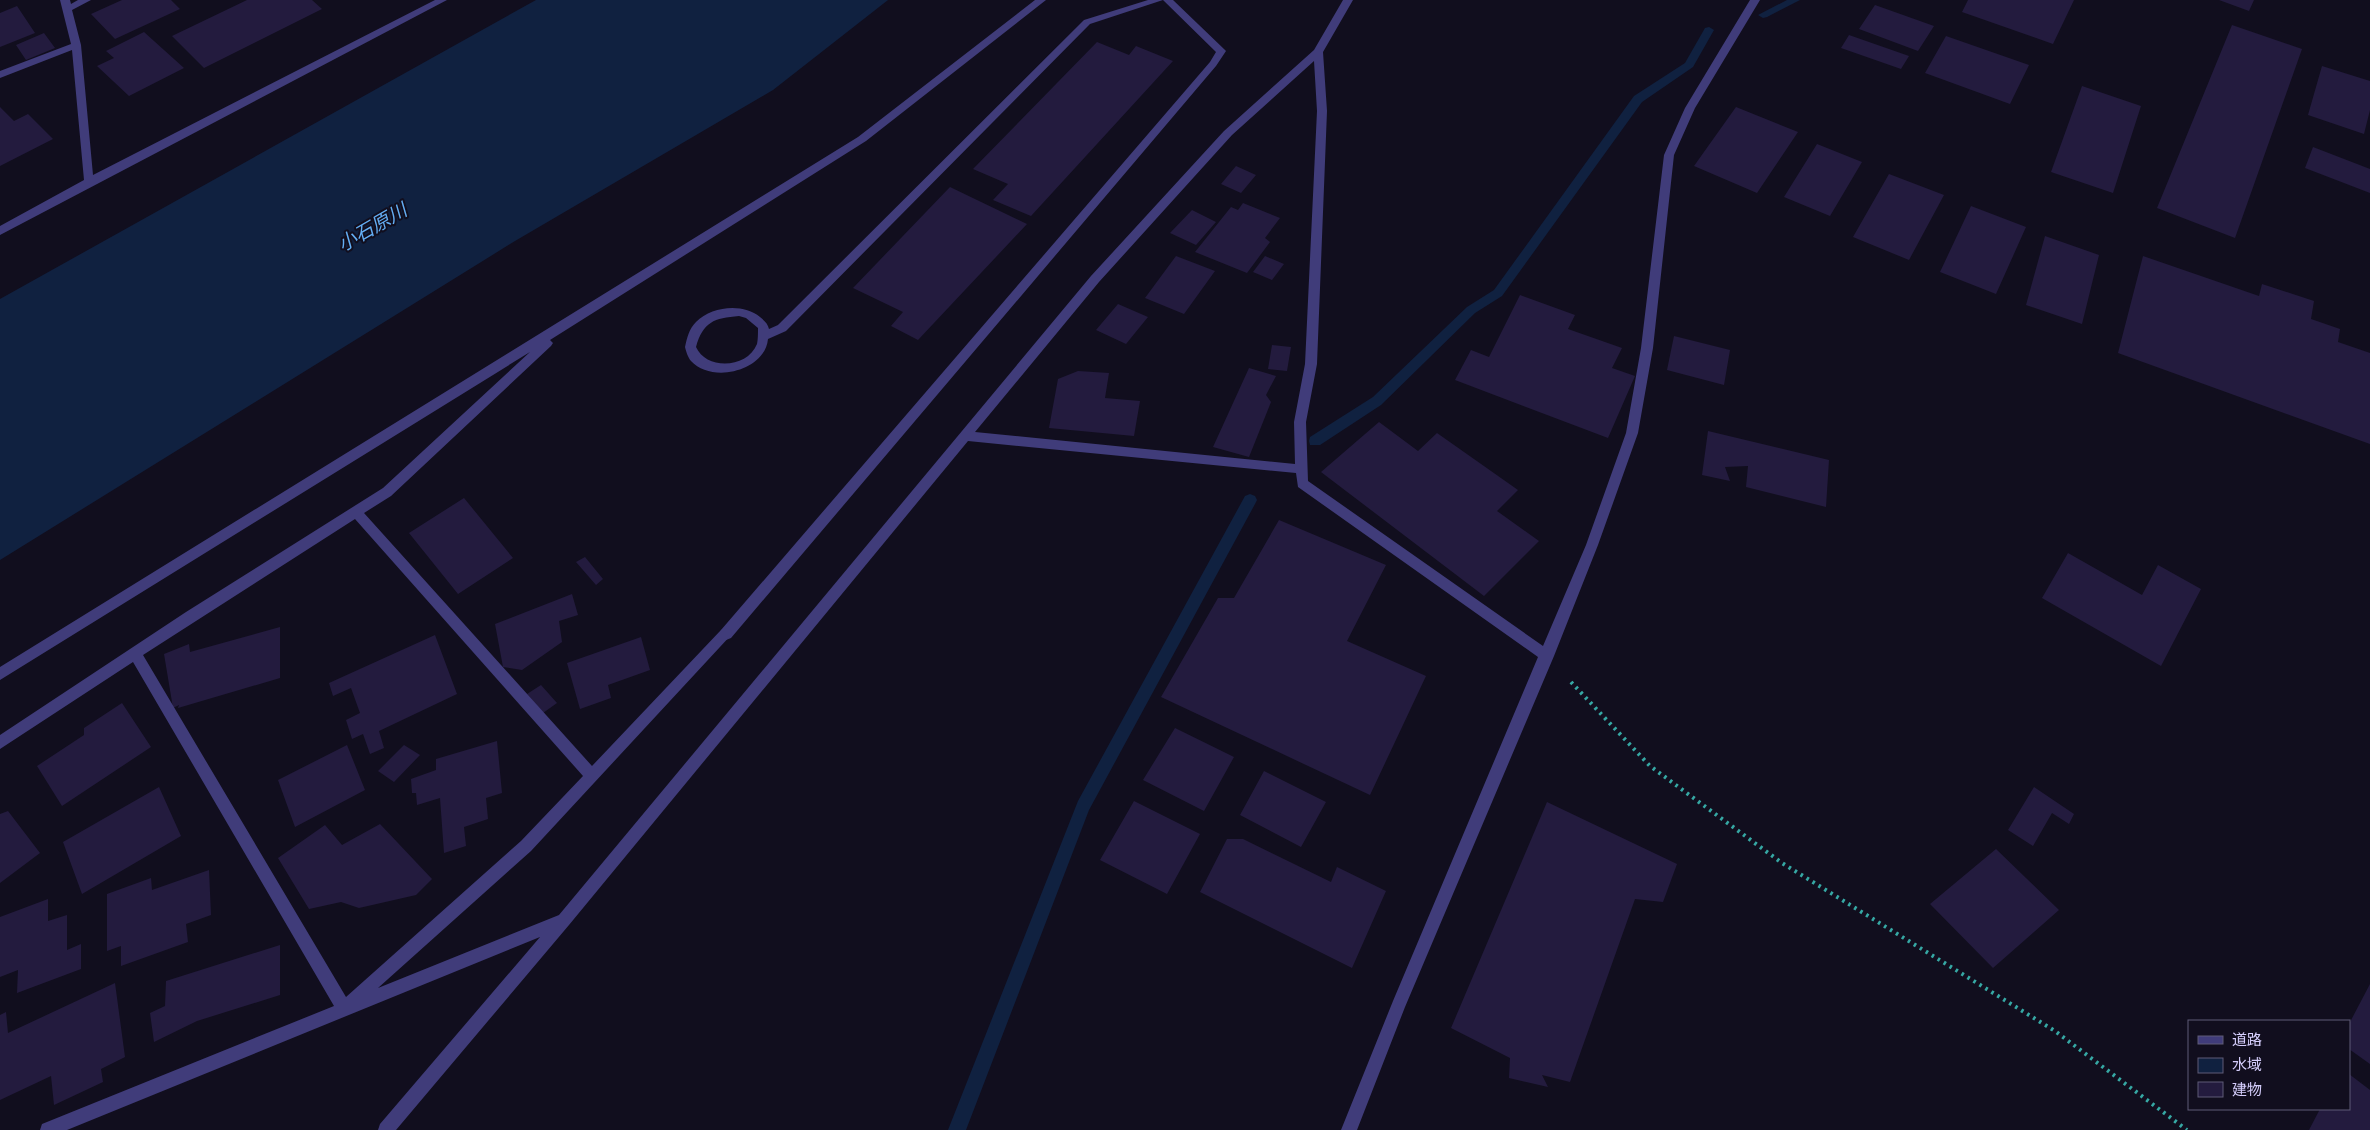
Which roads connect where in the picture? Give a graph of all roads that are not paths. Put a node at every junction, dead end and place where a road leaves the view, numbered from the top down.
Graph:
1 (86, 0) edge
2 (442, 0) edge
3 (1041, 0) edge
4 (1158, 0) edge
5 (1168, 0) edge
6 (1348, 0) edge
7 (1755, 0) edge
8 (66, 4) edge
9 (76, 46) junction
10 (1318, 52) junction
11 (0, 75) edge
12 (89, 182) junction
13 (0, 231) edge
14 (569, 322) junction
15 (765, 336) junction
16 (965, 436) junction
17 (1302, 469) junction
18 (356, 512) junction
19 (135, 653) junction
20 (1547, 656) junction
21 (0, 674) edge
22 (0, 743) edge
23 (591, 775) junction
24 (564, 920) junction
25 (344, 1009) junction
26 (48, 1130) edge
27 (386, 1130) edge
28 (1349, 1130) edge

1 - 8 street
2 - 12 street
3 - 14 street
4 - 15 street
5 - 23 street
6 - 10 street
7 - 20 street
8 - 9 street
9 - 11 street
9 - 12 street
10 - 16 street
10 - 17 street
12 - 13 street
14 - 18 street
14 - 21 street
15 - 15 street
16 - 17 street
16 - 24 street
17 - 20 street
18 - 19 street
18 - 23 street
19 - 22 street
19 - 25 street
20 - 28 street
23 - 25 street
24 - 25 street
24 - 27 street
25 - 26 street

